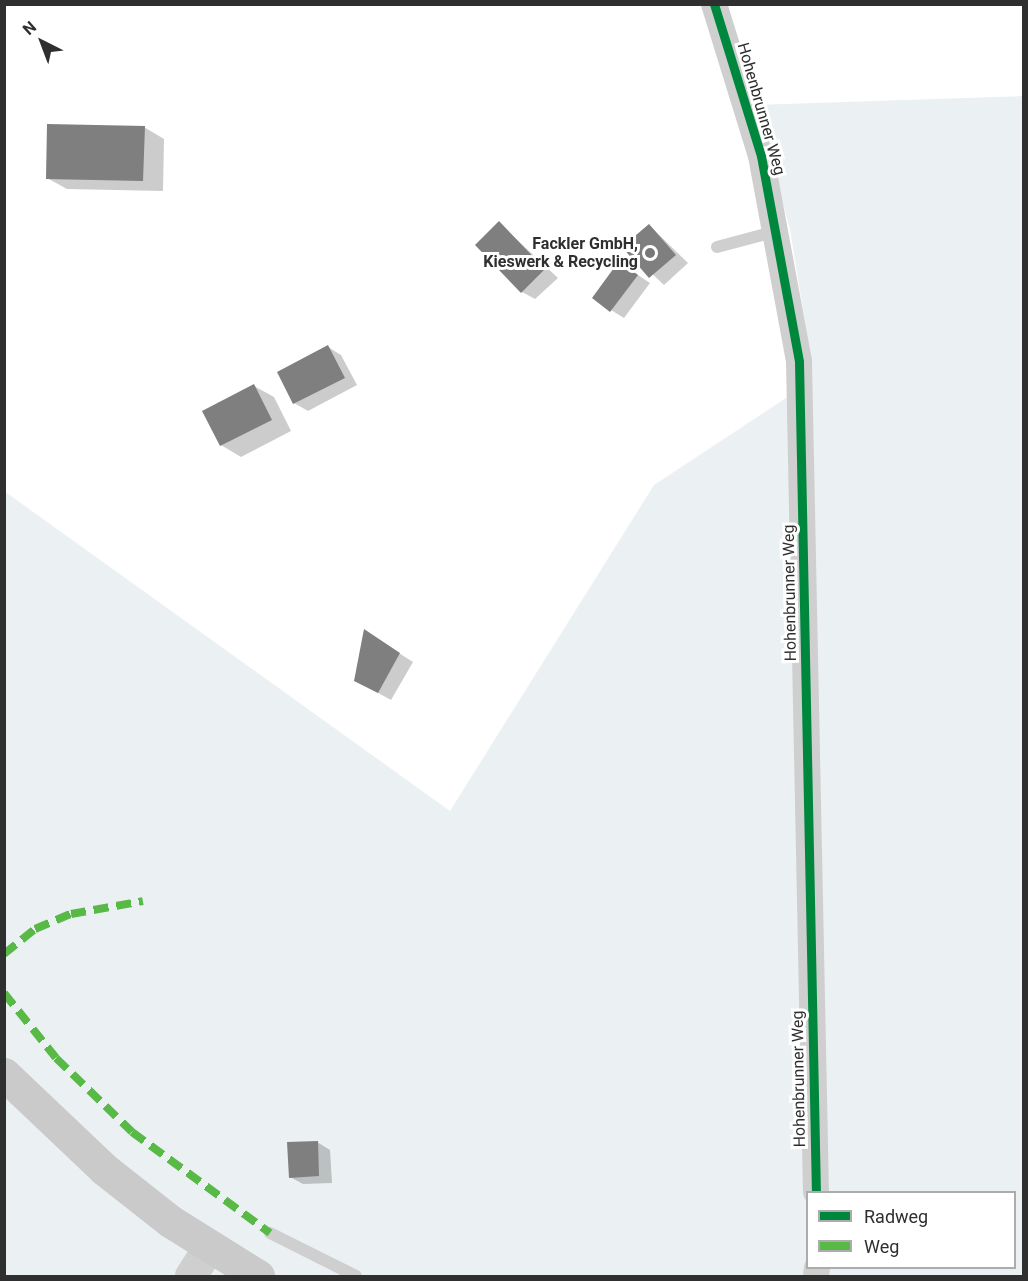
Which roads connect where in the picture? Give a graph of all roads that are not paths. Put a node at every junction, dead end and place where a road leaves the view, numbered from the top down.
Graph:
1 (714, 4) edge
2 (777, 231) junction
3 (717, 248) dead end
4 (4, 1074) edge
5 (816, 1191) edge
6 (270, 1233) dead end
7 (209, 1248) junction
8 (190, 1276) edge
9 (258, 1276) edge
10 (356, 1276) edge

1 - 2 street, Hohenbrunner Weg
2 - 3 lane
2 - 5 street, Hohenbrunner Weg
4 - 7 main road
6 - 10 lane
7 - 8 street
7 - 9 main road

